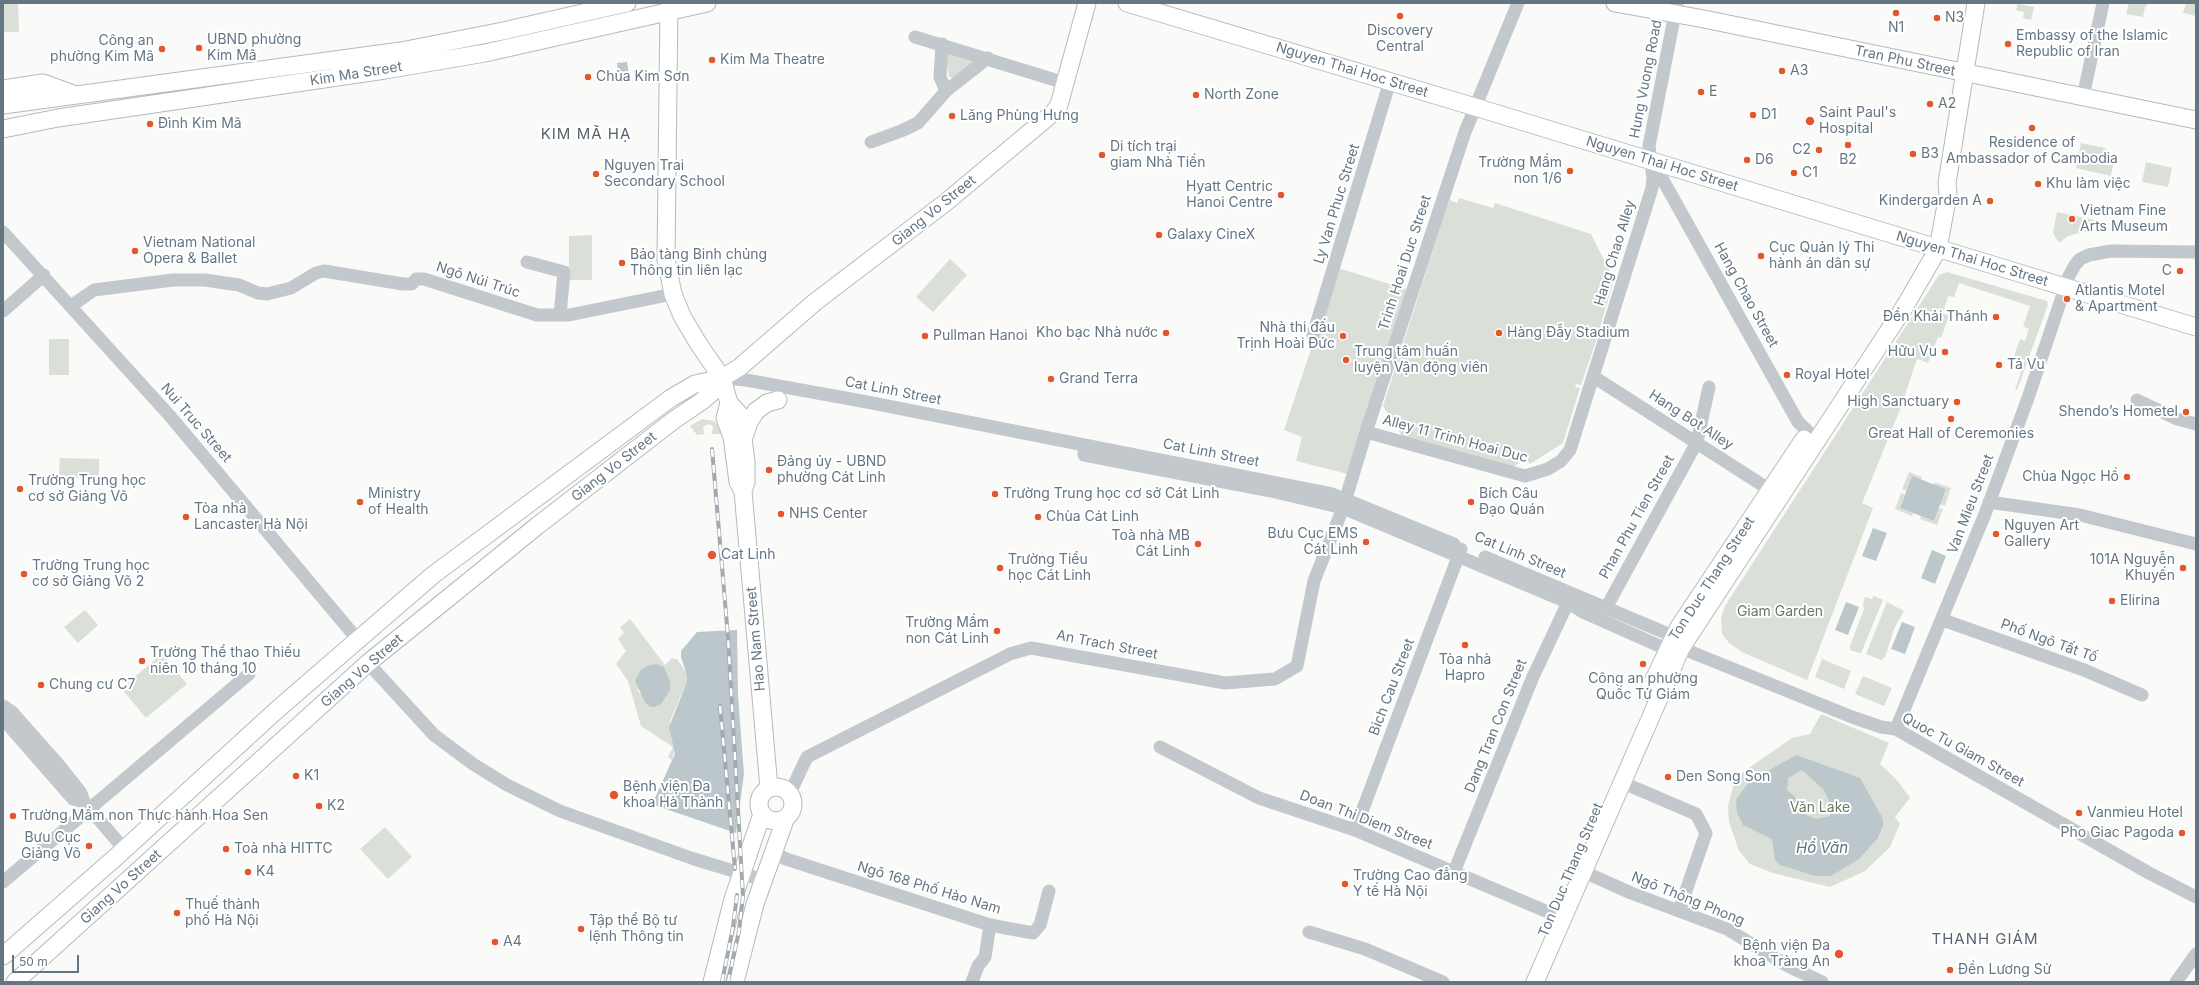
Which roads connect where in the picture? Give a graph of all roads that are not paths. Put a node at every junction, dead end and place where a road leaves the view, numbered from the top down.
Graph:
1 (627, 3) edge
2 (707, 3) edge
3 (1087, 3) edge
4 (1127, 3) edge
5 (1518, 3) edge
6 (1614, 3) edge
7 (1976, 3) edge
8 (2103, 3) edge
9 (669, 7) edge
10 (1676, 8) edge
11 (481, 36) junction
12 (915, 37) dead end
13 (942, 44) junction
14 (485, 53) junction
15 (988, 58) junction
16 (1965, 73) junction
17 (1390, 81) junction
18 (1065, 83) junction
19 (3, 89) edge
20 (946, 91) junction
21 (75, 95) junction
22 (2083, 97) junction
23 (3, 105) edge
24 (1475, 107) junction
25 (2196, 120) edge
26 (3, 129) edge
27 (871, 142) dead end
28 (1652, 161) junction
29 (3, 232) edge
30 (1933, 248) junction
31 (2196, 252) edge
32 (527, 262) dead end
33 (44, 275) junction
34 (2065, 288) junction
35 (673, 294) junction
36 (71, 306) junction
37 (3, 311) edge
38 (560, 315) junction
39 (2196, 327) edge
40 (1313, 335) dead end
41 (698, 343) junction
42 (1594, 376) junction
43 (722, 378) junction
44 (1709, 387) dead end
45 (671, 398) junction
46 (778, 400) dead end
47 (2137, 400) dead end
48 (702, 401) junction
49 (729, 401) junction
50 (2196, 424) edge
51 (1366, 432) junction
52 (1813, 436) junction
53 (744, 438) junction
54 (1697, 442) junction
55 (1770, 490) junction
56 (743, 491) junction
57 (1989, 502) junction
58 (1344, 503) junction
59 (523, 508) junction
60 (537, 526) junction
61 (2196, 544) edge
62 (1460, 552) junction
63 (1569, 598) junction
64 (1606, 608) junction
65 (1943, 620) junction
66 (358, 640) junction
67 (1673, 644) junction
68 (368, 663) junction
69 (249, 674) dead end
70 (2142, 695) dead end
71 (3, 706) edge
72 (3, 719) edge
73 (1896, 729) junction
74 (1160, 747) dead end
75 (1621, 782) junction
76 (770, 788) junction
77 (790, 793) junction
78 (86, 805) junction
79 (1602, 813) junction
80 (762, 814) junction
81 (785, 820) junction
82 (1355, 830) junction
83 (752, 846) junction
84 (124, 850) junction
85 (774, 852) junction
86 (141, 868) junction
87 (1582, 871) junction
88 (1454, 872) junction
89 (742, 874) junction
90 (763, 880) junction
91 (3, 882) edge
92 (1049, 891) dead end
93 (2196, 897) edge
94 (1679, 911) junction
95 (1557, 916) junction
96 (990, 926) junction
97 (1309, 932) dead end
98 (2196, 954) edge
99 (3, 956) edge
100 (1800, 977) edge
101 (15, 982) edge
102 (712, 982) edge
103 (736, 982) edge
104 (972, 982) edge
105 (1443, 982) edge
106 (1523, 982) edge
107 (1535, 982) edge
108 (1822, 982) edge
109 (2176, 982) edge

1 - 11 main road, Kim Ma Street
2 - 9 main road, Kim Ma Street
3 - 18 main road, Giang Vo Street
4 - 17 main road, Nguyen Thai Hoc Street
5 - 24 street, Trinh Hoai Duc Street
6 - 10 main road, Tran Phu Street
7 - 16 main road, Ton Duc Thang Street
8 - 22 street
9 - 14 main road, Kim Ma Street
9 - 35 main road
10 - 16 main road, Tran Phu Street
10 - 28 street, Hung Vuong Road
11 - 14 main road
11 - 21 main road, Kim Ma Street
12 - 13 street
13 - 15 street
13 - 20 street
14 - 26 main road, Kim Ma Street
15 - 18 street
15 - 20 street
16 - 22 main road, Tran Phu Street
16 - 30 main road, Ton Duc Thang Street
17 - 24 main road, Nguyen Thai Hoc Street
17 - 40 street, Ly Van Phuc Street
18 - 43 main road, Giang Vo Street
19 - 21 main road, Kim Ma Street
20 - 27 street
21 - 23 main road, Kim Ma Street
22 - 25 main road, Tran Phu Street
24 - 28 main road, Nguyen Thai Hoc Street
24 - 51 street, Trinh Hoai Duc Street
28 - 30 main road, Nguyen Thai Hoc Street
28 - 42 street, Hang Chao Alley
28 - 52 street, Hang Chao Street
29 - 33 street, Nui Truc Street
30 - 34 main road, Nguyen Thai Hoc Street
30 - 52 main road, Ton Duc Thang Street
31 - 34 street, Van Mieu Street
32 - 38 street
33 - 36 street, Nui Truc Street
33 - 37 street
34 - 39 main road, Nguyen Thai Hoc Street
34 - 57 street, Van Mieu Street
35 - 38 street, Ngõ Núi Trúc
35 - 41 main road
36 - 38 street, Ngõ Núi Trúc
36 - 66 street, Nui Truc Street
41 - 43 main road, Hao Nam Street
41 - 45 main road
42 - 51 street, Alley 11 Trinh Hoai Duc
42 - 54 street, Hang Bot Alley
43 - 45 main road, Giang Vo Street
43 - 48 main road, Giang Vo Street
43 - 49 main road, Hao Nam Street
43 - 58 street, Cat Linh Street
44 - 54 street, Phan Phu Tien Street
45 - 59 main road, Giang Vo Street
46 - 53 main road
47 - 50 street
48 - 49 main road
48 - 60 main road, Giang Vo Street
49 - 53 main road, Hao Nam Street
49 - 56 main road, Hao Nam Street
51 - 58 street, Trinh Hoai Duc Street
52 - 55 main road, Ton Duc Thang Street
52 - 67 main road, Ton Duc Thang Street
53 - 56 main road, Hao Nam Street
54 - 55 street, Hang Bot Alley
54 - 64 street, Phan Phu Tien Street
55 - 67 main road, Ton Duc Thang Street
56 - 76 main road, Hao Nam Street
57 - 61 street
57 - 65 street, Van Mieu Street
58 - 62 street, Cat Linh Street
58 - 77 street, An Trach Street
59 - 60 main road
59 - 66 main road, Giang Vo Street
60 - 68 main road, Giang Vo Street
62 - 63 street, Cat Linh Street
62 - 82 street, Bich Cau Street
63 - 64 street, Cat Linh Street
63 - 67 street, Cat Linh Street
63 - 88 street, Dang Tran Con Street
64 - 67 street, Cat Linh Street
65 - 70 street, Phố Ngô Tất Tố
65 - 73 street, Van Mieu Street
66 - 84 main road, Giang Vo Street
67 - 73 street, Quoc Tu Giam Street
67 - 75 main road, Ton Duc Thang Street
67 - 79 main road, Ton Duc Thang Street
68 - 86 main road, Giang Vo Street
68 - 89 street
69 - 78 street
71 - 78 street
72 - 78 street
73 - 93 street, Quoc Tu Giam Street
74 - 82 street, Doan Thi Diem Street
75 - 79 main road, Ton Duc Thang Street
75 - 94 street
76 - 77 main road
76 - 80 main road
77 - 81 main road
78 - 84 street
78 - 91 street
79 - 87 main road, Ton Duc Thang Street
79 - 95 main road, Ton Duc Thang Street
80 - 81 main road
80 - 83 main road
81 - 85 main road
82 - 88 street, Doan Thi Diem Street
83 - 85 main road
83 - 89 main road
84 - 86 main road
84 - 99 main road, Giang Vo Street
85 - 90 main road
85 - 96 street, Ngõ 168 Phố Hào Nam
86 - 101 main road, Giang Vo Street
87 - 94 street, Ngõ Thông Phong
87 - 95 main road, Ton Duc Thang Street
88 - 95 street, Doan Thi Diem Street
89 - 90 street
89 - 102 main road
90 - 103 main road
92 - 96 street, Ngõ 168 Phố Hào Nam
94 - 100 street, Ngõ Thông Phong
95 - 106 main road, Ton Duc Thang Street
95 - 107 main road, Ton Duc Thang Street
96 - 104 street
97 - 105 street
98 - 109 street
100 - 108 street, Ngõ Thông Phong

